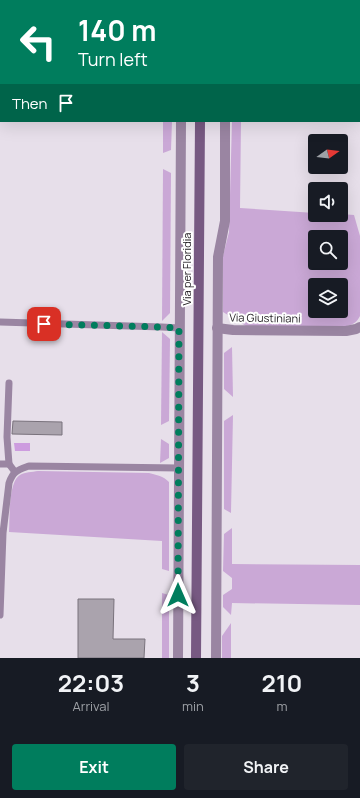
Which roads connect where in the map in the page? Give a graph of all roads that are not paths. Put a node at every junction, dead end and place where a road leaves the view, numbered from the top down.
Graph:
1 (181, 122) edge
2 (200, 122) edge
3 (225, 122) edge
4 (0, 322) edge
5 (360, 327) edge
6 (179, 328) junction
7 (217, 328) junction
8 (9, 383) dead end
9 (0, 464) edge
10 (8, 464) junction
11 (179, 468) junction
12 (15, 472) junction
13 (0, 615) edge
14 (178, 658) edge
15 (196, 658) edge
16 (216, 658) edge

1 - 6 street
2 - 15 main road, Via per Floridia
3 - 7 street
4 - 6 lane
5 - 7 street, Via Giustiniani
6 - 11 street
7 - 16 street
8 - 10 lane
9 - 10 lane
10 - 12 lane
11 - 12 lane
11 - 14 street
12 - 13 lane

